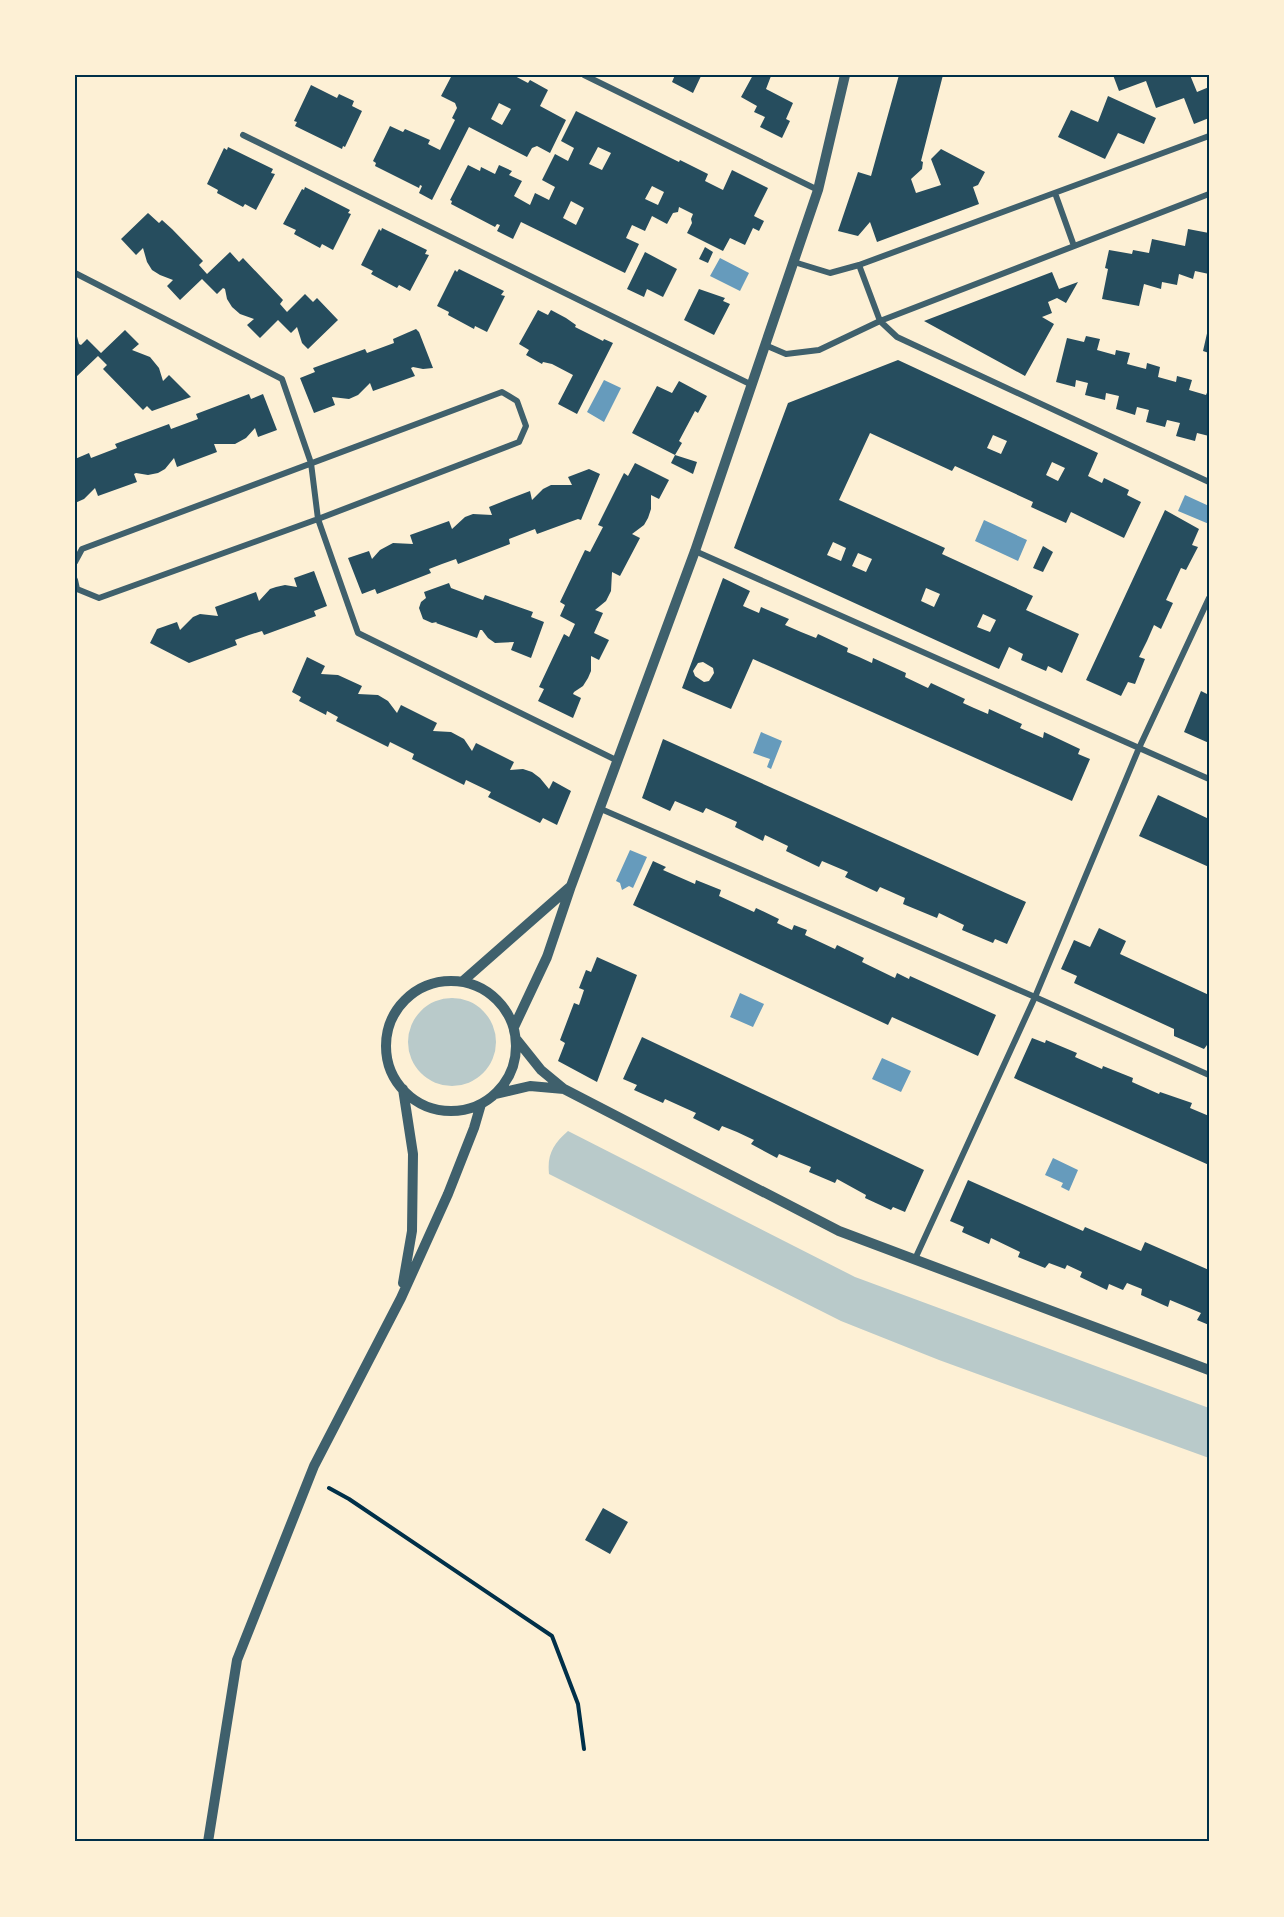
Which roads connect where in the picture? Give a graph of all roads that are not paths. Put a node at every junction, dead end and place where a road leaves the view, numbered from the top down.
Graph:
1 (584, 75) edge
2 (845, 75) edge
3 (243, 135) dead end
4 (1209, 136) edge
5 (818, 190) junction
6 (1055, 193) junction
7 (1209, 194) edge
8 (1074, 246) junction
9 (794, 262) junction
10 (859, 265) junction
11 (75, 273) edge
12 (880, 321) junction
13 (765, 345) junction
14 (752, 385) junction
15 (311, 463) junction
16 (1209, 482) edge
17 (318, 519) junction
18 (695, 551) junction
19 (75, 562) edge
20 (75, 580) edge
21 (1209, 598) edge
22 (1139, 748) junction
23 (618, 761) junction
24 (1209, 779) edge
25 (601, 809) junction
26 (571, 886) junction
27 (463, 981) junction
28 (1035, 997) junction
29 (514, 1027) junction
30 (517, 1040) junction
31 (1209, 1075) edge
32 (403, 1089) junction
33 (564, 1089) junction
34 (494, 1095) junction
35 (481, 1104) junction
36 (915, 1259) junction
37 (400, 1298) junction
38 (1209, 1370) edge
39 (208, 1842) edge

1 - 5 street
2 - 5 street
3 - 14 street
4 - 6 street
5 - 9 street
6 - 8 street
6 - 10 street
7 - 8 street
8 - 12 street
9 - 10 street
9 - 13 street
10 - 12 street
11 - 15 street
12 - 13 street
12 - 16 street
13 - 14 street
14 - 18 street
15 - 17 street
15 - 17 street
15 - 19 street
17 - 20 street
17 - 23 street
18 - 22 street
18 - 23 street
21 - 22 street
22 - 24 street
22 - 28 street
23 - 25 street
25 - 26 street
25 - 28 street
26 - 27 street
26 - 29 street
27 - 29 street
27 - 32 street
28 - 31 street
28 - 36 street
29 - 30 street
30 - 33 street
30 - 34 street
32 - 35 street
32 - 37 street
33 - 34 street
33 - 36 street
34 - 35 street
35 - 37 street
36 - 38 street
37 - 39 street

